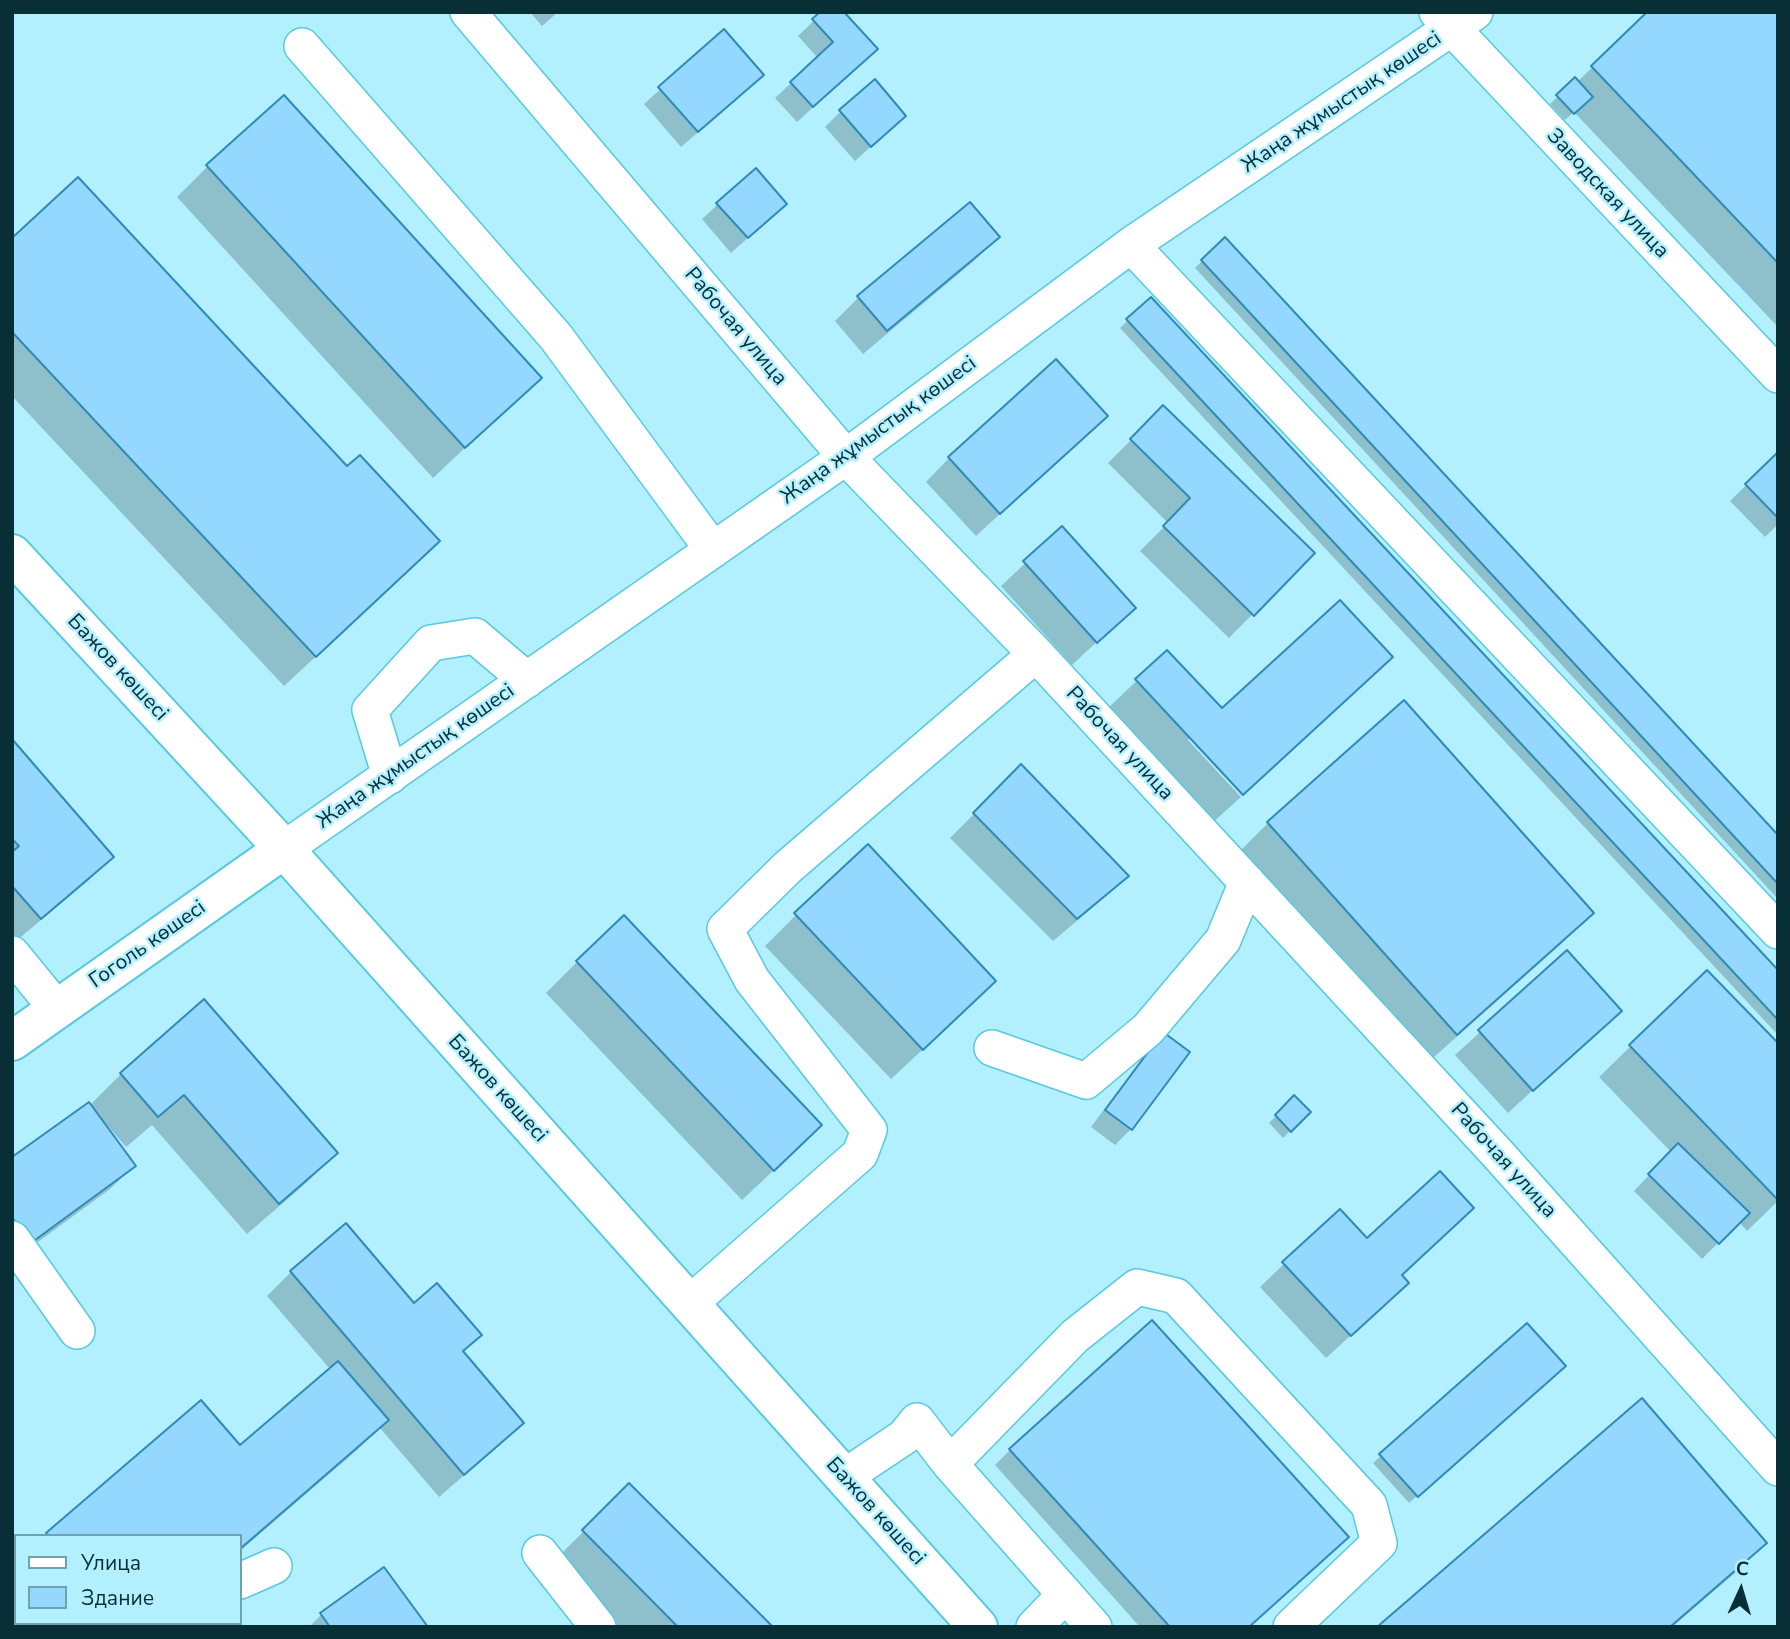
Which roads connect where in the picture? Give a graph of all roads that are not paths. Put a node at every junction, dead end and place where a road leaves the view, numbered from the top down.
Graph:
1 (468, 12) edge
2 (1455, 18) edge
3 (302, 46) dead end
4 (1131, 245) junction
5 (1778, 375) edge
6 (846, 457) junction
7 (713, 550) junction
8 (12, 554) edge
9 (1036, 654) junction
10 (527, 680) junction
11 (390, 776) junction
12 (284, 849) junction
13 (1247, 882) junction
14 (1778, 931) edge
15 (12, 954) edge
16 (57, 1009) junction
17 (12, 1041) edge
18 (992, 1048) dead end
19 (12, 1239) edge
20 (689, 1304) junction
21 (77, 1331) dead end
22 (950, 1464) junction
23 (1778, 1468) edge
24 (844, 1477) junction
25 (540, 1553) dead end
26 (274, 1566) dead end
27 (242, 1580) edge
28 (1065, 1595) junction
29 (598, 1627) edge
30 (978, 1627) edge
31 (1034, 1627) edge
32 (1094, 1627) edge
33 (1292, 1627) edge

1 - 6 street, Рабочая улица
2 - 4 street, Жаңа жұмыстық көшесі
2 - 5 street, Заводская улица
3 - 7 street
4 - 6 street, Жаңа жұмыстық көшесі
4 - 14 street
6 - 7 street, Жаңа жұмыстық көшесі
6 - 9 street, Рабочая улица
7 - 10 street, Жаңа жұмыстық көшесі
8 - 12 main road, Бажов көшесі
9 - 13 street, Рабочая улица
9 - 20 street
10 - 11 street, Жаңа жұмыстық көшесі
10 - 11 street
11 - 12 street, Жаңа жұмыстық көшесі
12 - 16 main road, Гоголь көшесі
12 - 20 main road, Бажов көшесі
13 - 18 street
13 - 23 street, Рабочая улица
15 - 16 street
16 - 17 main road, Гоголь көшесі
19 - 21 street
20 - 24 main road, Бажов көшесі
22 - 24 street
22 - 28 street
22 - 33 street
24 - 30 main road, Бажов көшесі
25 - 29 street
26 - 27 street
28 - 31 street
28 - 32 street

